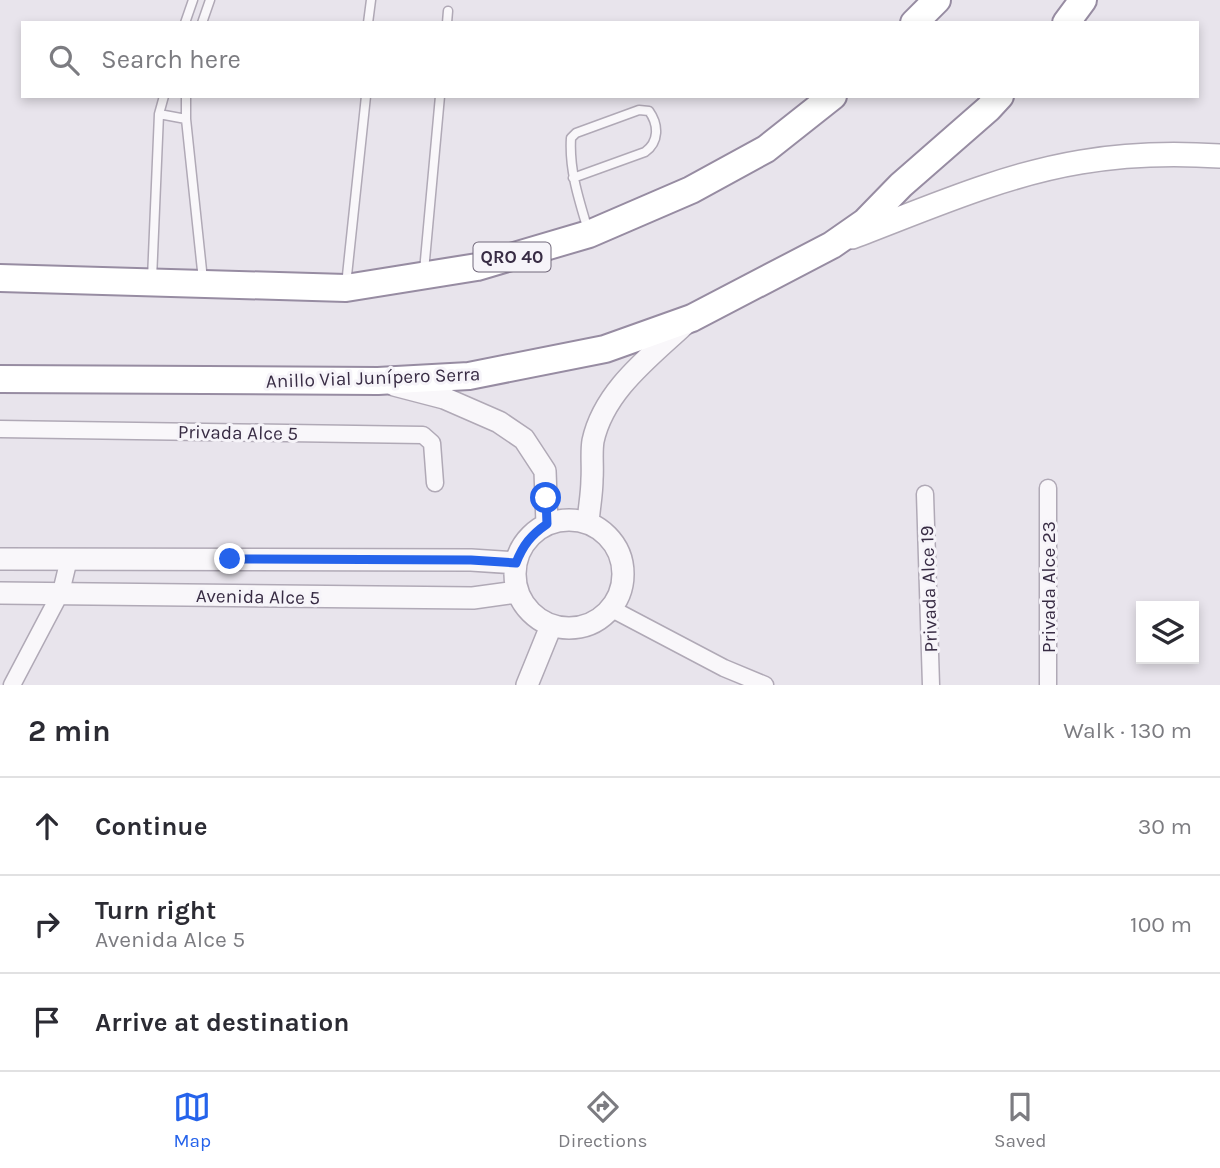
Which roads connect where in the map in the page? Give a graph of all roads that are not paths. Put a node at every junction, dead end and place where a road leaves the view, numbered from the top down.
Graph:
1 (193, 0) edge
2 (210, 0) edge
3 (371, 0) edge
4 (937, 0) edge
5 (1083, 0) edge
6 (448, 11) dead end
7 (186, 21) edge
8 (203, 21) edge
9 (369, 21) edge
10 (447, 21) edge
11 (916, 21) edge
12 (1067, 21) edge
13 (163, 98) edge
14 (186, 98) edge
15 (366, 98) edge
16 (440, 98) edge
17 (830, 98) edge
18 (998, 98) edge
19 (159, 114) junction
20 (186, 119) junction
21 (1220, 156) edge
22 (573, 178) junction
23 (589, 234) junction
24 (832, 245) junction
25 (423, 277) junction
26 (0, 278) edge
27 (152, 282) junction
28 (203, 283) junction
29 (346, 288) junction
30 (0, 292) edge
31 (692, 318) junction
32 (0, 363) edge
33 (0, 379) edge
34 (378, 381) junction
35 (141, 382) junction
36 (0, 429) edge
37 (435, 483) dead end
38 (1048, 488) dead end
39 (925, 494) dead end
40 (588, 523) junction
41 (547, 524) junction
42 (0, 559) edge
43 (69, 559) junction
44 (516, 563) junction
45 (61, 592) junction
46 (516, 592) junction
47 (0, 593) edge
48 (612, 609) junction
49 (551, 626) junction
50 (724, 668) junction
51 (12, 685) edge
52 (527, 685) edge
53 (724, 685) edge
54 (765, 685) edge
55 (932, 685) edge
56 (1048, 685) edge

1 - 7 lane
2 - 8 lane
3 - 9 lane
4 - 11 highway
5 - 12 highway
6 - 10 lane
13 - 19 lane
14 - 20 lane
15 - 29 lane
16 - 25 lane
17 - 23 highway, QRO 40
18 - 24 highway, Anillo Vial Junípero Serra
19 - 20 lane
19 - 27 lane
20 - 28 lane
21 - 24 main road
22 - 22 lane
22 - 23 lane
23 - 25 highway, QRO 40
24 - 31 highway, Anillo Vial Junípero Serra
25 - 29 highway, QRO 40
26 - 27 highway, QRO 40
27 - 28 highway, QRO 40
27 - 30 highway
28 - 29 highway, QRO 40
31 - 34 highway, Anillo Vial Junípero Serra
31 - 40 street
32 - 35 highway
33 - 35 highway, Anillo Vial Junípero Serra
34 - 35 highway, Anillo Vial Junípero Serra
34 - 41 street
36 - 37 street, Privada Alce 5
38 - 56 street, Privada Alce 23
39 - 55 street, Privada Alce 19
40 - 41 street
40 - 48 street
41 - 44 street
42 - 43 street, Avenida Alce 5
43 - 44 street, Avenida Alce 5
43 - 45 street
44 - 46 street
45 - 46 street, Avenida Alce 5
45 - 47 street, Avenida Alce 5
45 - 51 street
46 - 49 street
48 - 49 street
48 - 50 street
49 - 52 street
50 - 53 street
50 - 54 street

